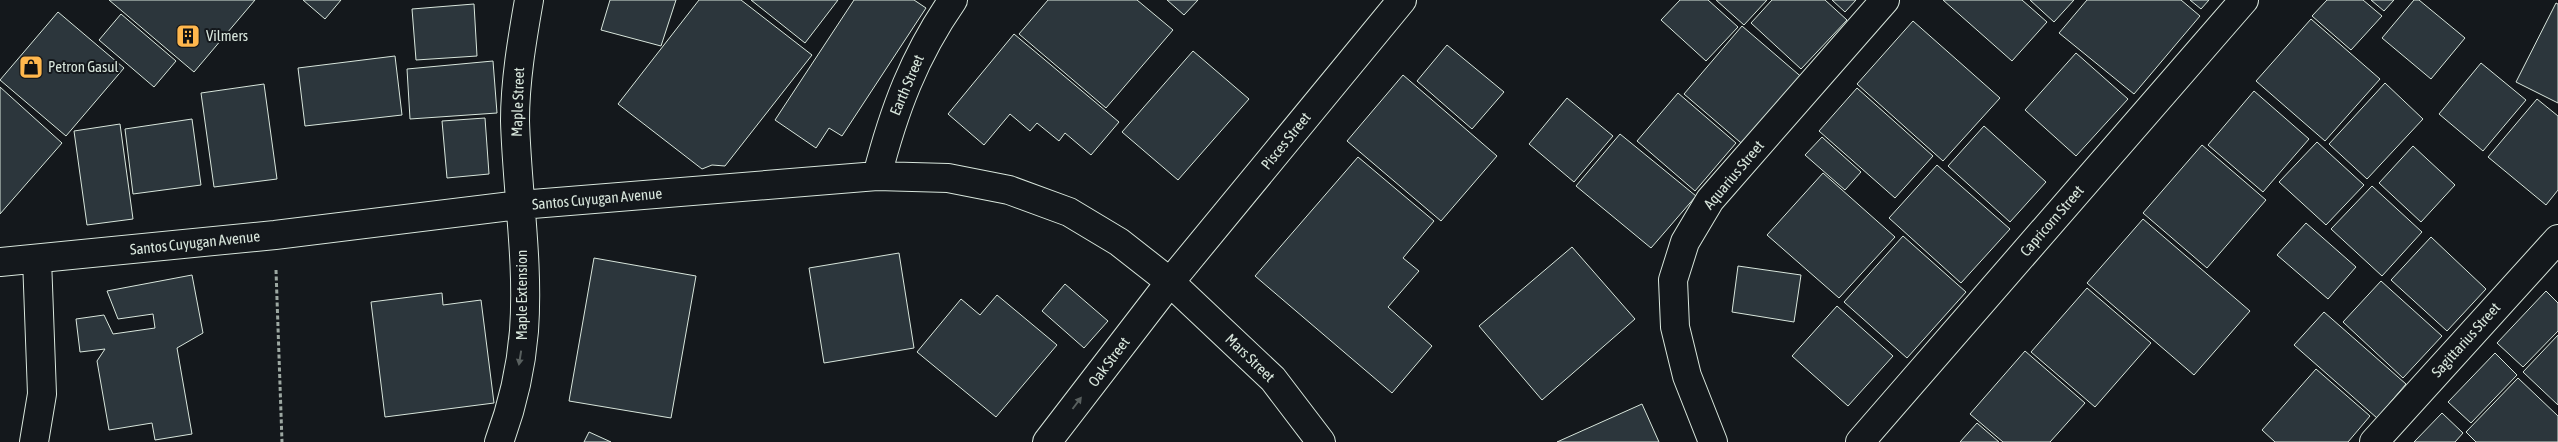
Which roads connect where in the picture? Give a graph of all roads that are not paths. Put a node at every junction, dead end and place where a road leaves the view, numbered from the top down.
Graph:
1 (529, 0) edge
2 (953, 0) edge
3 (1402, 0) edge
4 (1885, 0) edge
5 (2244, 0) edge
6 (877, 176) junction
7 (520, 205) junction
8 (2558, 239) edge
9 (37, 259) junction
10 (0, 262) edge
11 (1170, 282) junction
12 (34, 442) edge
13 (499, 442) edge
14 (1047, 442) edge
15 (1321, 442) edge
16 (1713, 442) edge
17 (1860, 442) edge
18 (2374, 442) edge

1 - 7 street, Maple Street
2 - 6 street, Earth Street
3 - 11 street, Pisces Street
4 - 16 street, Aquarius Street
5 - 17 street, Capricorn Street
6 - 7 street, Santos Cuyugan Avenue
6 - 11 street, Santos Cuyugan Avenue
7 - 9 street, Santos Cuyugan Avenue
7 -> 13 street, Maple Extension
8 - 18 street, Sagittarius Street
9 - 10 street, Santos Cuyugan Avenue
9 - 12 street
14 -> 11 street, Oak Street
11 - 15 street, Mars Street

